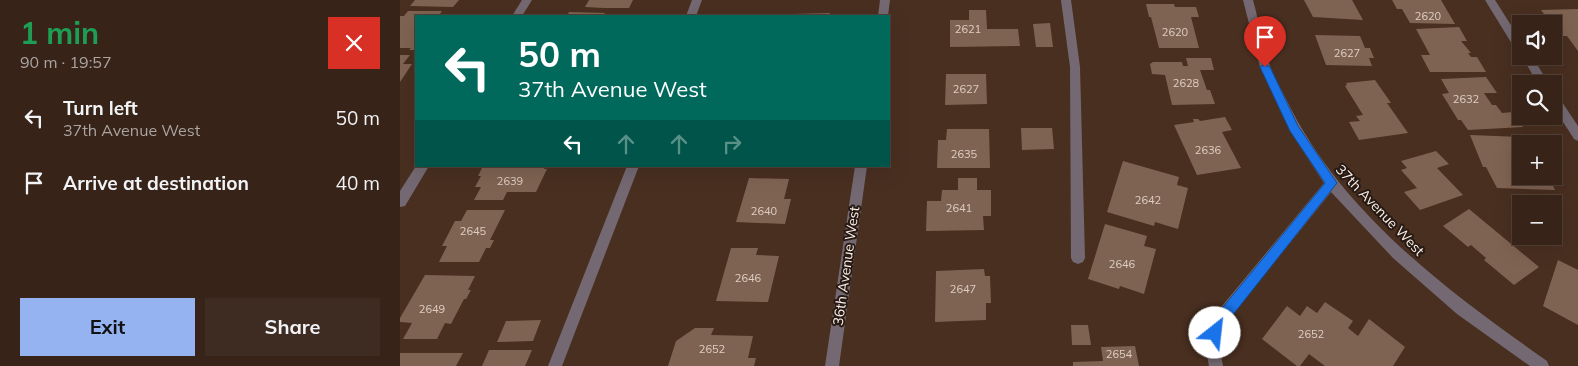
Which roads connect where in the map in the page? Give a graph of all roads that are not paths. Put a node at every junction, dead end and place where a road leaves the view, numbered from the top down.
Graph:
1 (527, 0) edge
2 (697, 0) edge
3 (885, 0) edge
4 (1066, 0) edge
5 (1248, 0) edge
6 (1490, 0) edge
7 (518, 15) edge
8 (691, 15) edge
9 (883, 15) edge
10 (1512, 35) edge
11 (1562, 111) edge
12 (1578, 136) edge
13 (421, 167) edge
14 (633, 167) edge
15 (861, 167) edge
16 (1331, 183) junction
17 (400, 202) edge
18 (1078, 258) dead end
19 (556, 366) edge
20 (832, 366) edge
21 (1216, 366) edge
22 (1542, 366) edge

1 - 7 street
2 - 8 street
3 - 9 street
4 - 18 street
5 - 16 street, 37th Avenue West
6 - 10 street
11 - 12 street
13 - 17 street
14 - 19 street
15 - 20 street, 36th Avenue West
16 - 21 street
16 - 22 street, 37th Avenue West

